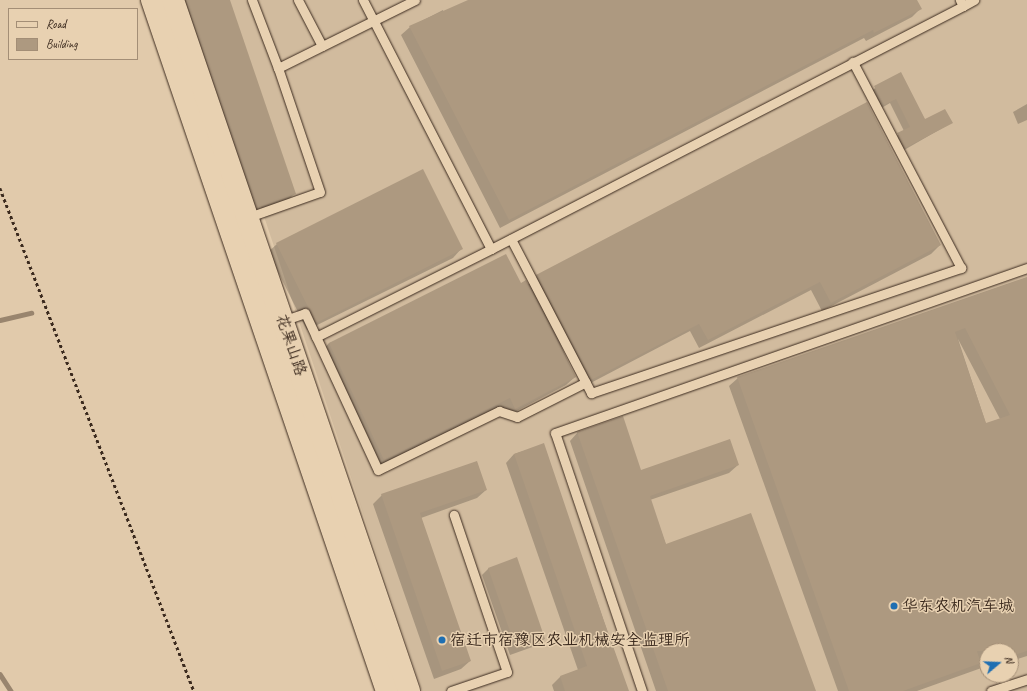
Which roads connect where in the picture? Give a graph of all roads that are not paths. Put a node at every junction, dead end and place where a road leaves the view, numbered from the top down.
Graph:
1 (152, 0) edge
2 (173, 0) edge
3 (252, 0) edge
4 (298, 0) edge
5 (363, 0) edge
6 (415, 0) edge
7 (974, 0) edge
8 (961, 3) edge
9 (374, 21) junction
10 (322, 46) junction
11 (853, 62) junction
12 (278, 68) junction
13 (238, 220) junction
14 (511, 239) junction
15 (491, 249) junction
16 (1027, 268) edge
17 (274, 324) junction
18 (316, 337) junction
19 (586, 382) junction
20 (454, 515) dead end
21 (1027, 679) edge
22 (1002, 689) edge
23 (387, 691) edge
24 (408, 691) edge
25 (450, 691) edge
26 (642, 691) edge
27 (991, 691) edge

1 - 13 street, 花果山路
2 - 13 street, 花果山路
3 - 12 lane
4 - 10 lane
5 - 9 lane
6 - 9 lane
7 - 8 lane
8 - 11 lane
9 - 10 lane
9 - 15 lane
10 - 12 lane
11 - 14 lane
11 - 19 lane
12 - 13 lane
13 - 17 street, 花果山路
14 - 15 lane
14 - 19 lane
15 - 18 lane
16 - 26 lane
17 - 18 lane
17 - 23 street, 花果山路
17 - 24 street, 花果山路
18 - 19 lane
20 - 25 lane
21 - 22 lane
22 - 27 lane

